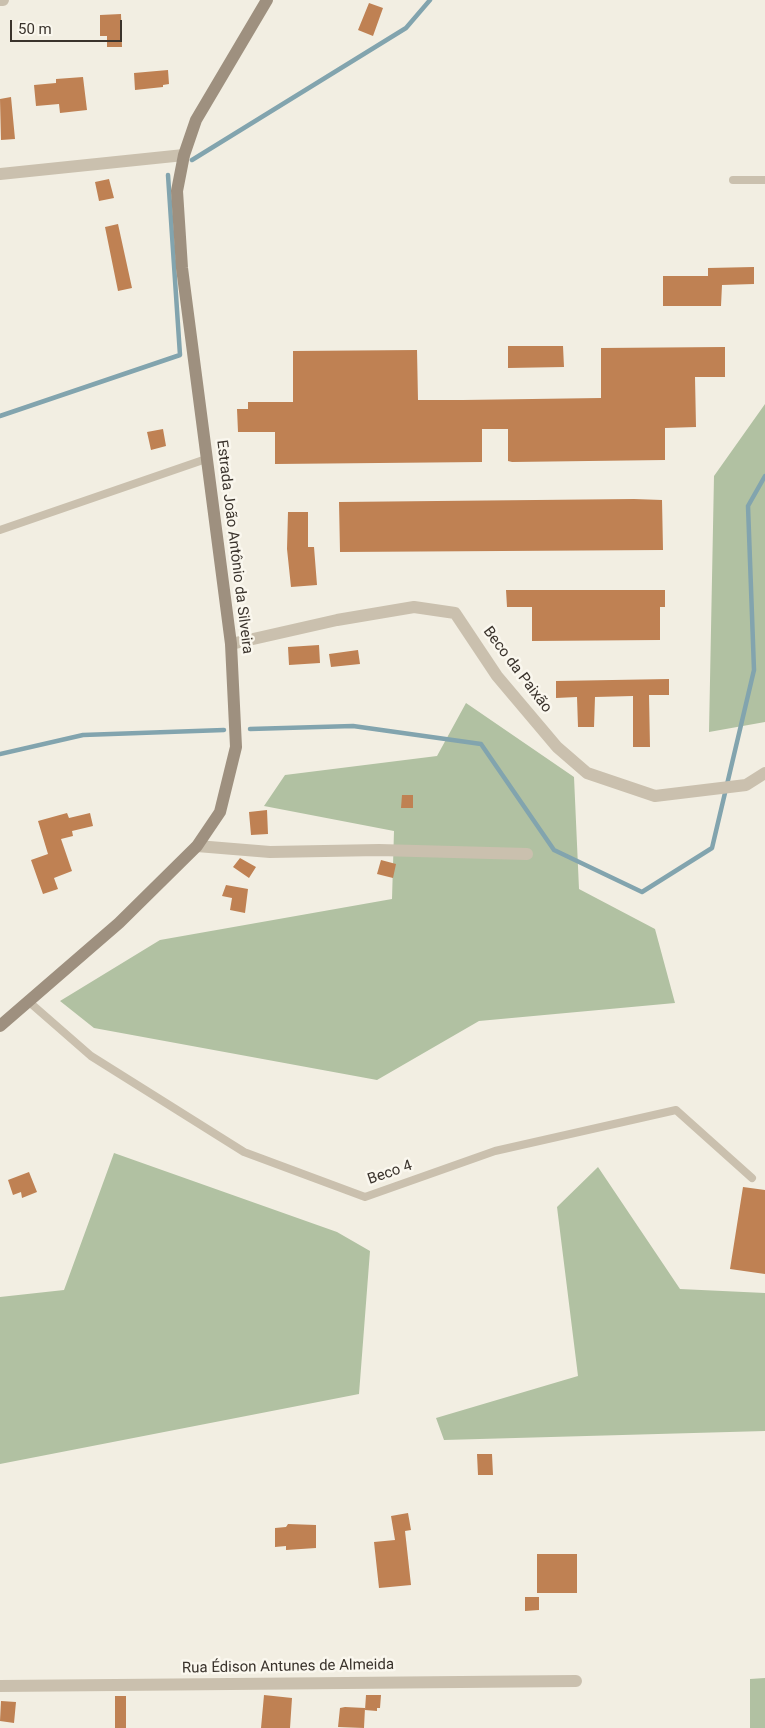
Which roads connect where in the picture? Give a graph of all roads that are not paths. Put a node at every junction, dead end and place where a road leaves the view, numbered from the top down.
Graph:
1 (267, 0) edge
2 (184, 155) junction
3 (0, 174) edge
4 (733, 180) dead end
5 (765, 180) edge
6 (206, 459) junction
7 (0, 530) edge
8 (231, 644) junction
9 (765, 773) edge
10 (197, 846) junction
11 (527, 854) dead end
12 (28, 1001) junction
13 (0, 1026) edge
14 (752, 1178) dead end
15 (576, 1681) dead end
16 (0, 1686) edge

1 - 2 main road, Estrada João Antônio da Silveira
2 - 3 street
2 - 6 main road, Estrada João Antônio da Silveira
4 - 5 lane
6 - 7 lane
6 - 8 main road, Estrada João Antônio da Silveira
8 - 9 street, Beco da Paixão
8 - 10 main road, Estrada João Antônio da Silveira
10 - 11 street
10 - 12 main road, Estrada João Antônio da Silveira
12 - 13 main road, Estrada João Antônio da Silveira
12 - 14 lane, Beco 4
15 - 16 street, Rua Édison Antunes de Almeida

